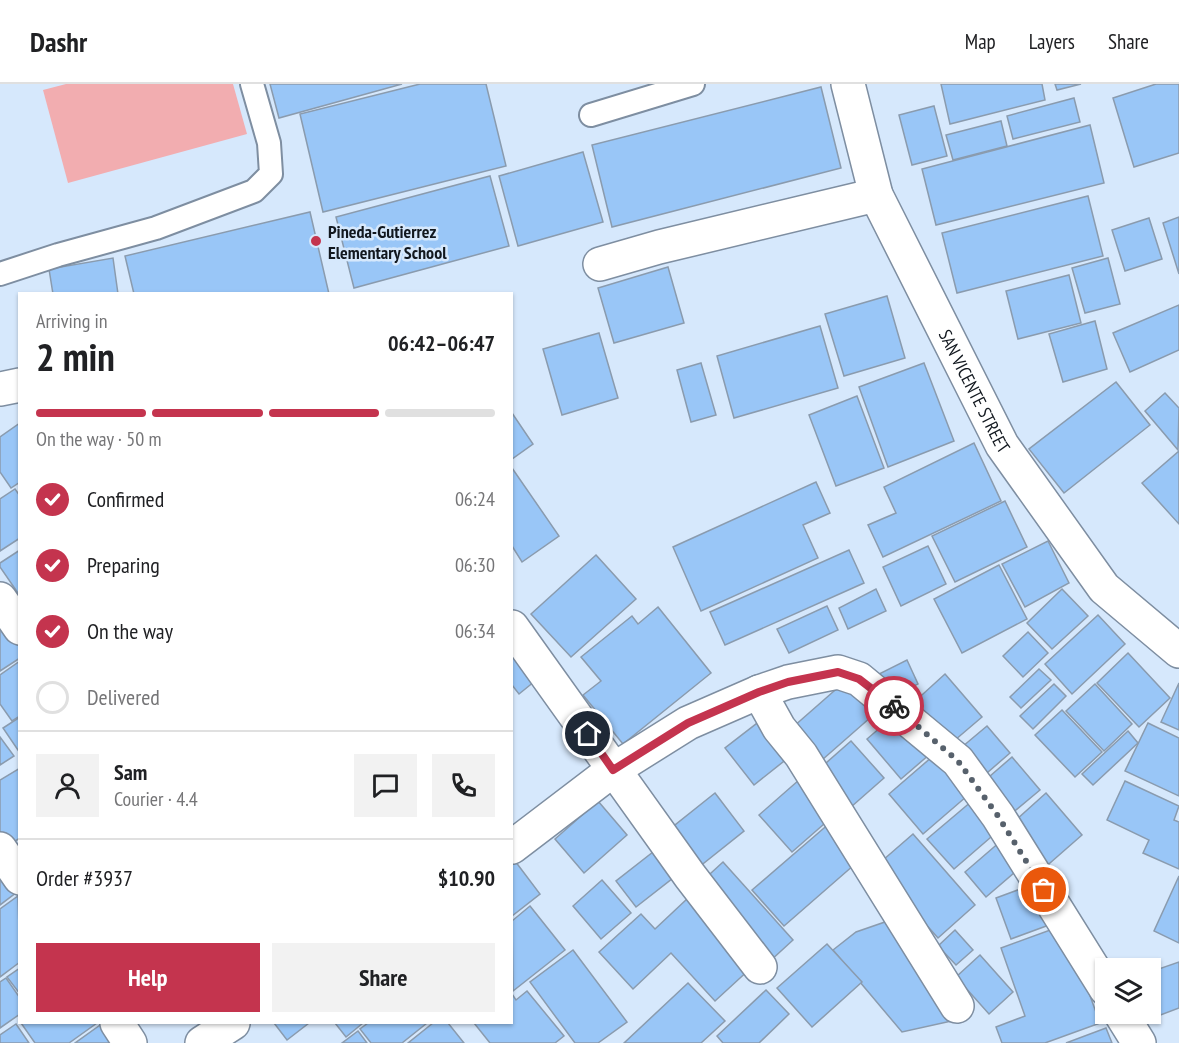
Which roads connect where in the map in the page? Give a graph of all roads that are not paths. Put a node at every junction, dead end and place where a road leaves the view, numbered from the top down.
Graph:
1 (252, 84) edge
2 (693, 84) edge
3 (848, 84) edge
4 (591, 115) dead end
5 (876, 195) junction
6 (600, 264) dead end
7 (0, 274) edge
8 (0, 599) edge
9 (18, 625) edge
10 (513, 628) edge
11 (1179, 651) edge
12 (759, 692) junction
13 (613, 770) junction
14 (513, 845) edge
15 (0, 849) edge
16 (18, 875) edge
17 (760, 967) dead end
18 (1095, 971) edge
19 (957, 1006) dead end
20 (118, 1024) edge
21 (231, 1024) edge
22 (1127, 1024) edge
23 (130, 1043) edge
24 (202, 1043) edge
25 (1139, 1043) edge

1 - 7 lane
2 - 4 lane
3 - 5 street, SAN VICENTE STREET
5 - 6 street
5 - 11 street, SAN VICENTE STREET
8 - 9 street
10 - 13 street
12 - 13 street
12 - 18 street
12 - 19 street
13 - 14 street
13 - 17 street
15 - 16 street
20 - 23 street
21 - 24 street
22 - 25 street

